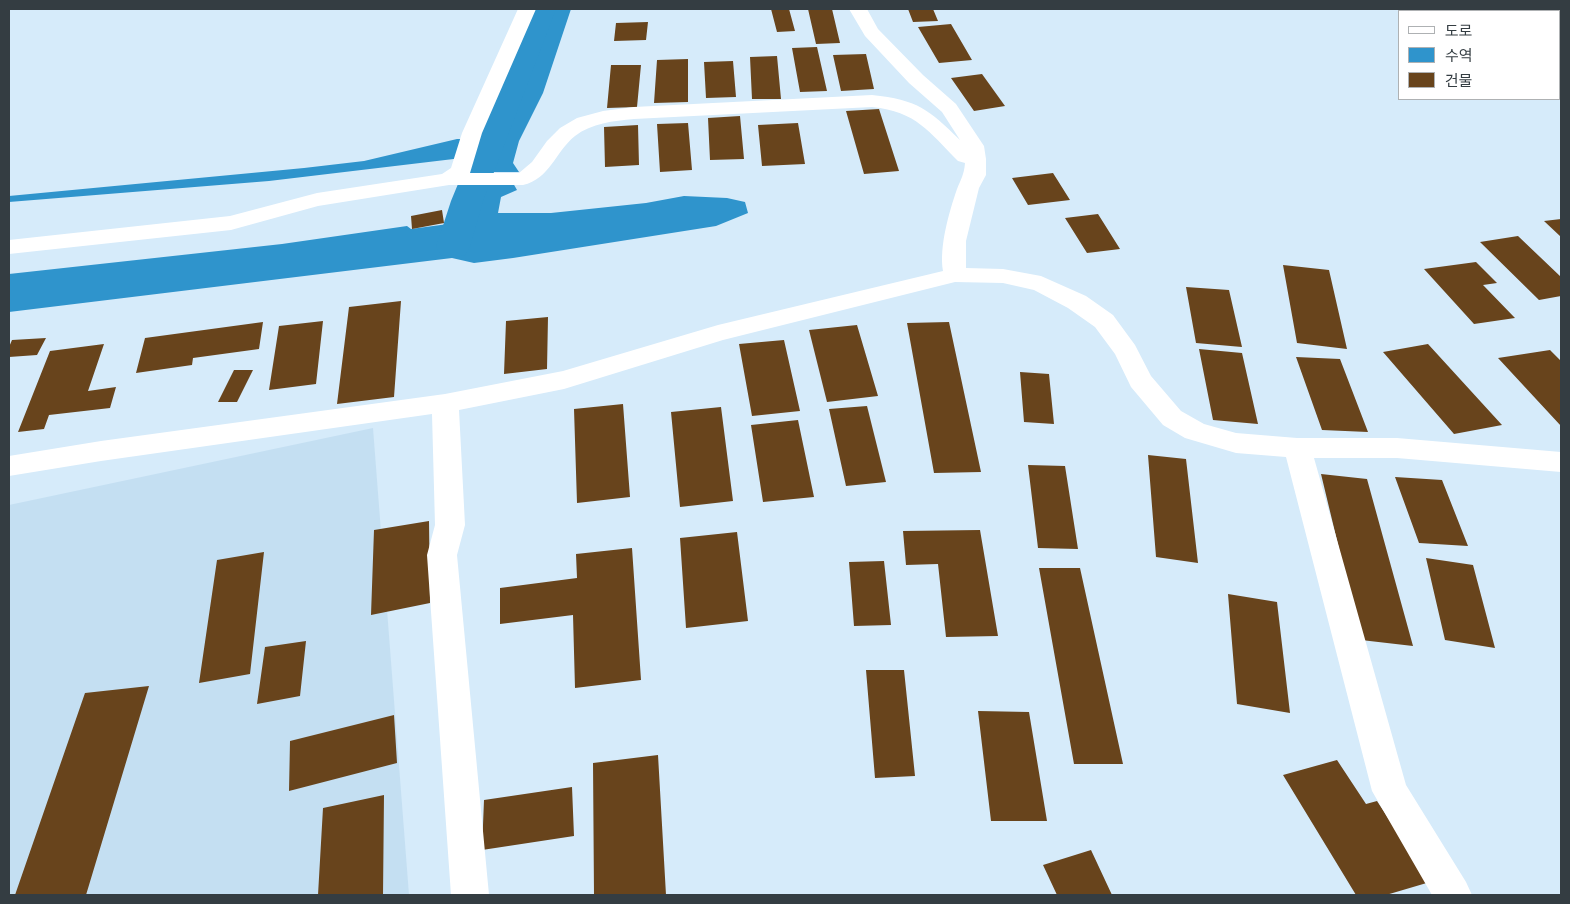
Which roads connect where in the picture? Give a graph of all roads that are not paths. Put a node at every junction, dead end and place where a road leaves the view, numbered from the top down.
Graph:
1 (527, 9) edge
2 (858, 9) edge
3 (976, 159) junction
4 (459, 179) junction
5 (9, 247) edge
6 (955, 275) junction
7 (445, 404) junction
8 (1297, 448) junction
9 (1561, 462) edge
10 (9, 466) edge
11 (470, 895) edge
12 (1453, 895) edge

1 - 4 street
2 - 3 street
3 - 4 street
3 - 6 street
4 - 5 street
6 - 7 street
6 - 8 street
7 - 10 street
7 - 11 street
8 - 9 street
8 - 12 street

